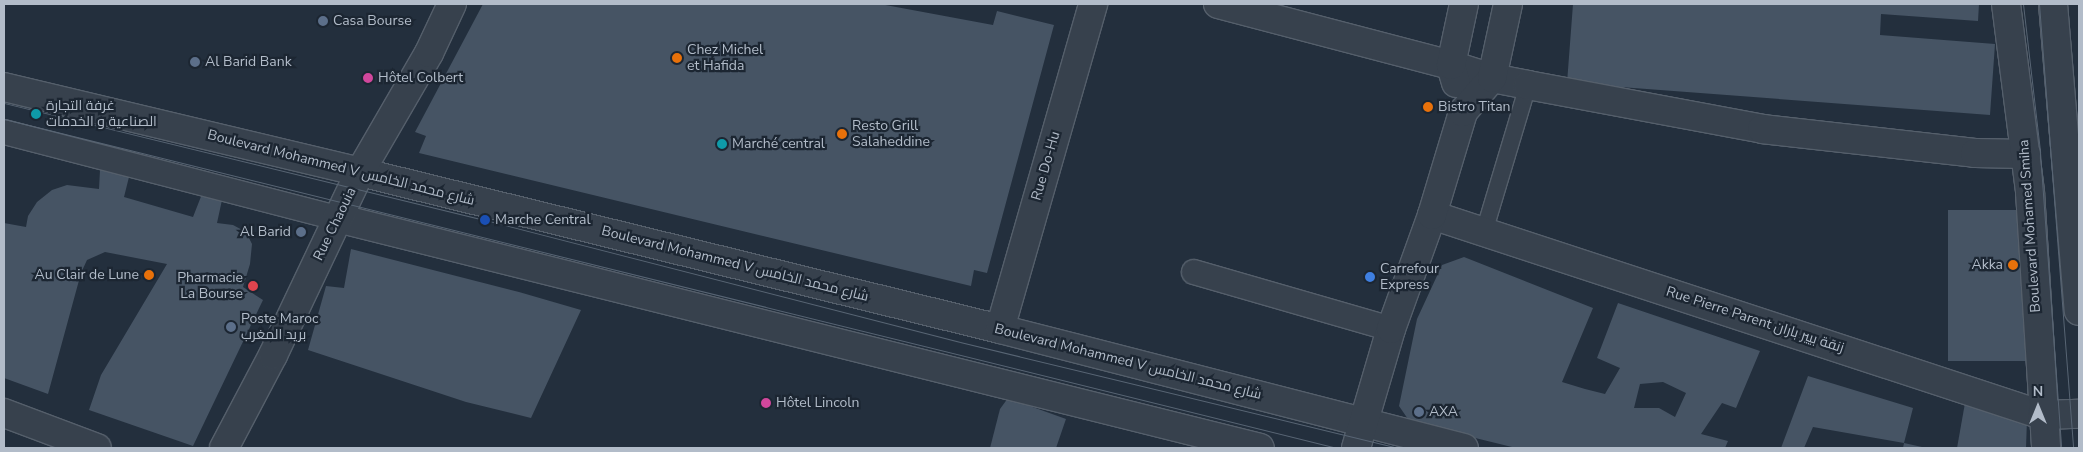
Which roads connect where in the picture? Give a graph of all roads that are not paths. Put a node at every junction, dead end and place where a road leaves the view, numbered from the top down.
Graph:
1 (452, 4) edge
2 (1093, 4) edge
3 (1218, 4) edge
4 (1464, 4) edge
5 (1508, 4) edge
6 (2006, 4) edge
7 (2053, 4) edge
8 (1273, 11) edge
9 (1451, 65) junction
10 (1492, 78) junction
11 (1528, 86) junction
12 (4, 87) edge
13 (1462, 112) junction
14 (4, 132) edge
15 (2073, 146) edge
16 (2026, 154) junction
17 (360, 172) junction
18 (1432, 215) junction
19 (337, 218) junction
20 (1484, 232) junction
21 (1194, 272) dead end
22 (2079, 312) edge
23 (1000, 329) junction
24 (1391, 329) junction
25 (4, 412) edge
26 (2042, 414) junction
27 (2079, 414) edge
28 (1362, 422) junction
29 (97, 448) edge
30 (224, 448) edge
31 (1260, 448) edge
32 (1356, 448) edge
33 (1464, 448) edge
34 (2046, 448) edge

1 - 17 street, Rue Chaouia
2 - 23 street, Rue Do-Hu
3 - 8 street
4 - 9 street
5 - 10 street
6 - 16 street, Boulevard Mohamed Smiha
7 - 15 street
8 - 9 street
9 - 10 street
9 - 13 street
10 - 11 street
10 - 13 street
11 - 16 street
11 - 20 lane
12 - 17 street, Boulevard Mohammed V شارع محمد الخامس
13 - 18 street
14 - 19 street
15 - 22 street
16 - 26 street, Boulevard Mohamed Smiha
17 - 19 street, Rue Chaouia
17 - 23 street, Boulevard Mohammed V شارع محمد الخامس
18 - 20 street, Rue Pierre Parent زنقة بيير باران
18 - 24 street
19 - 30 street, Rue Chaouia
19 - 31 street
20 - 26 street, Rue Pierre Parent زنقة بيير باران
21 - 24 street
23 - 28 street, Boulevard Mohammed V شارع محمد الخامس
24 - 28 street
25 - 29 street
26 - 27 street, Rue Pierre Parent زنقة بيير باران
26 - 34 street, Boulevard Mohamed Smiha
28 - 32 street
28 - 33 street, Boulevard Mohammed V شارع محمد الخامس

